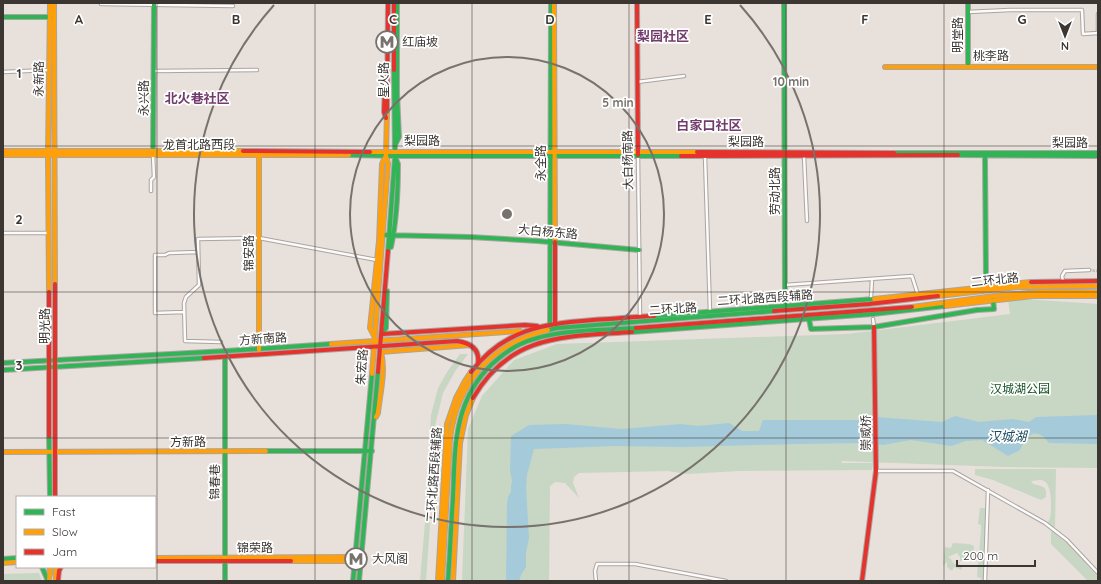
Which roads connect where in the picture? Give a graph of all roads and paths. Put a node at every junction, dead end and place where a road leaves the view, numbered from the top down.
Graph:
1 (50, 3) edge
2 (54, 3) edge
3 (386, 3) edge
4 (394, 3) edge
5 (397, 3) edge
6 (551, 3) edge
7 (554, 3) edge
8 (637, 3) edge
9 (784, 3) edge
10 (968, 3) edge
11 (101, 4) dead end
12 (154, 4) edge
13 (234, 6) dead end
14 (968, 12) junction
15 (1098, 14) edge
16 (3, 17) edge
17 (52, 17) junction
18 (396, 29) junction
19 (396, 62) junction
20 (884, 66) dead end
21 (968, 66) junction
22 (1098, 67) edge
23 (49, 70) junction
24 (258, 70) dead end
25 (154, 71) junction
26 (3, 72) edge
27 (684, 76) dead end
28 (637, 82) junction
29 (394, 88) junction
30 (398, 102) junction
31 (395, 149) junction
32 (3, 151) edge
33 (48, 153) junction
34 (54, 153) junction
35 (259, 153) junction
36 (387, 153) junction
37 (1098, 153) edge
38 (153, 154) junction
39 (553, 154) junction
40 (638, 154) junction
41 (785, 154) junction
42 (985, 154) junction
43 (3, 155) edge
44 (396, 156) junction
45 (706, 156) junction
46 (804, 156) junction
47 (1098, 156) edge
48 (151, 191) dead end
49 (807, 221) dead end
50 (379, 232) junction
51 (3, 233) edge
52 (50, 234) junction
53 (383, 235) junction
54 (391, 236) junction
55 (259, 238) junction
56 (553, 242) junction
57 (382, 246) junction
58 (639, 250) junction
59 (198, 252) junction
60 (377, 260) junction
61 (1089, 270) tunnel mouth
62 (872, 280) junction
63 (1097, 280) edge
64 (1063, 282) junction
65 (785, 285) junction
66 (1098, 286) edge
67 (982, 289) junction
68 (1098, 292) edge
69 (1098, 296) edge
70 (871, 297) dead end
71 (918, 297) junction
72 (993, 300) junction
73 (785, 306) junction
74 (184, 312) junction
75 (710, 312) junction
76 (640, 317) junction
77 (809, 318) junction
78 (873, 319) dead end
79 (553, 323) junction
80 (542, 326) junction
81 (874, 326) junction
82 (524, 331) junction
83 (382, 334) junction
84 (374, 336) junction
85 (381, 340) junction
86 (374, 341) junction
87 (221, 342) dead end
88 (373, 348) junction
89 (259, 349) junction
90 (381, 350) junction
91 (259, 355) junction
92 (225, 357) junction
93 (49, 360) junction
94 (55, 360) junction
95 (3, 364) edge
96 (477, 364) junction
97 (54, 366) junction
98 (49, 367) junction
99 (3, 370) edge
100 (366, 451) junction
101 (372, 451) junction
102 (3, 452) edge
103 (49, 452) junction
104 (55, 452) junction
105 (225, 452) junction
106 (876, 471) junction
107 (988, 490) junction
108 (50, 496) edge
109 (55, 496) edge
110 (156, 558) edge
111 (3, 559) edge
112 (355, 559) junction
113 (225, 560) junction
114 (16, 561) edge
115 (16, 561) edge
116 (156, 561) edge
117 (3, 563) edge
118 (43, 568) edge
119 (50, 568) edge
120 (55, 568) edge
121 (60, 568) edge
122 (1098, 573) edge
123 (49, 581) edge
124 (57, 581) edge
125 (225, 581) edge
126 (353, 581) edge
127 (359, 581) edge
128 (438, 581) edge
129 (442, 581) edge
130 (448, 581) edge
131 (453, 581) edge
132 (596, 581) edge
133 (726, 581) edge
134 (862, 581) edge
135 (985, 581) edge

1 - 17 main road, 永新路
2 - 17 main road, 永新路
3 - 36 main road, 星火路
4 - 18 main road, 星火路
5 - 18 main road
6 - 39 main road, 永全路
7 - 39 main road, 永全路
8 - 28 main road, 大白杨南路
9 - 41 main road, 劳动北路
10 - 14 main road, 明堂路
11 - 12 street
12 - 13 street
12 - 25 main road, 永兴路
14 - 15 street
14 - 21 main road, 明堂路
16 - 17 main road
17 - 23 main road, 永新路
17 - 34 main road, 永新路
18 - 19 main road, 星火路
19 - 29 main road, 星火路
19 - 30 main road
20 - 21 main road, 桃李路
21 - 22 main road, 桃李路
23 - 26 street
23 - 33 main road, 永新路
24 - 25 street
25 - 38 main road, 永兴路
27 - 28 street
28 - 40 main road, 大白杨南路
29 - 30 main road
29 - 31 main road, 星火路
30 - 31 main road
31 - 36 main road, 龙首北路西段
31 - 39 main road, 梨园路
31 - 44 main road, 星火路
32 - 33 main road, 龙首北路西段
33 - 34 main road, 龙首北路西段
33 - 43 main road, 龙首北路西段
33 - 52 main road, 明光路
34 - 38 main road, 龙首北路西段
34 - 94 main road, 明光路
35 - 36 main road, 龙首北路西段
35 - 38 main road, 龙首北路西段
35 - 55 main road, 锦安路
36 - 44 main road, 龙首北路西段
36 - 50 main road
36 - 53 main road, 朱宏路
37 - 42 main road, 梨园路
38 - 48 street, 永兴路
39 - 40 main road, 梨园路
39 - 44 main road, 梨园路
39 - 56 main road, 永全路
40 - 41 main road, 梨园路
40 - 45 main road, 梨园路
40 - 58 street, 大白杨南路
41 - 42 main road, 梨园路
41 - 45 main road, 梨园路
41 - 46 main road, 梨园路
41 - 65 main road, 劳动北路
42 - 46 main road, 梨园路
42 - 47 main road, 梨园路
42 - 67 main road
44 - 54 main road, 朱宏路
45 - 75 street
46 - 49 street
50 - 57 main road
50 - 60 main road
51 - 52 street
52 - 93 main road, 明光路
53 - 54 main road, 大白杨东路
53 - 57 main road, 朱宏路
54 - 56 main road, 大白杨东路
54 - 83 main road, 朱宏路
55 - 59 street
55 - 60 street
55 - 89 main road, 锦安路
56 - 58 main road, 大白杨东路
56 - 79 main road, 永全路
57 - 84 main road, 朱宏路
58 - 76 street, 大白杨南路
59 - 74 street
59 - 74 street
60 - 84 main road
61 - 64 street
62 - 65 street
62 - 70 street
62 - 71 street
63 - 64 main road
64 - 67 main road
65 - 73 main road, 劳动北路
66 - 67 main road, 二环北路
67 - 71 main road, 二环北路
68 - 130 main road, 二环北路
69 - 72 main road, 二环北路西段辅路
71 - 73 main road, 二环北路西段辅路
71 - 129 main road, 二环北路
72 - 77 main road, 二环北路西段辅路
72 - 81 main road
73 - 75 main road, 二环北路西段辅路
74 - 87 street
75 - 76 main road, 二环北路西段辅路
76 - 79 main road, 二环北路西段辅路
77 - 81 main road
77 - 131 main road, 二环北路西段辅路
78 - 81 street
79 - 80 main road, 二环北路西段辅路
80 - 82 main road, 二环北路西段辅路
80 - 83 main road
81 - 106 main road, 崇威桥
82 - 85 main road, 方新南路
82 - 96 main road, 二环北路西段辅路
83 - 85 main road, 朱宏路
84 - 86 main road, 朱宏路
85 - 86 main road, 方新南路
85 - 90 main road, 朱宏路
86 - 88 main road, 朱宏路
86 - 89 main road, 方新南路
88 - 90 main road, 方新南路
88 - 91 main road, 方新南路
88 - 100 main road, 朱宏路
89 - 91 main road, 锦安路
89 - 94 main road, 方新南路
90 - 96 main road, 方新南路
90 - 101 main road, 朱宏路
91 - 92 main road, 方新南路
92 - 97 main road, 方新南路
92 - 105 main road, 锦春巷
93 - 94 main road, 方新南路
93 - 95 main road, 方新南路
93 - 98 main road, 明光路
94 - 97 main road, 明光路
96 - 128 main road, 二环北路西段辅路
97 - 98 main road, 方新南路
97 - 104 main road, 明光路
98 - 99 main road, 方新南路
98 - 103 main road, 明光路
100 - 101 main road, 方新路
100 - 105 main road, 方新路
100 - 112 main road, 朱宏路
101 - 127 main road, 朱宏路
102 - 103 main road, 方新路
103 - 104 main road, 方新路
103 - 108 main road, 明光路
104 - 105 main road, 方新路
104 - 109 main road, 明光路
105 - 113 main road, 锦春巷
106 - 107 street
106 - 134 main road, 崇威桥
107 - 122 street
107 - 135 street
110 - 113 main road, 锦荣路
111 - 114 main road
112 - 113 main road, 锦荣路
112 - 126 main road, 朱宏路
113 - 116 main road, 锦荣路
113 - 125 main road, 锦春巷
115 - 117 main road
118 - 123 main road
119 - 123 main road
120 - 124 main road
121 - 124 main road
132 - 133 street

